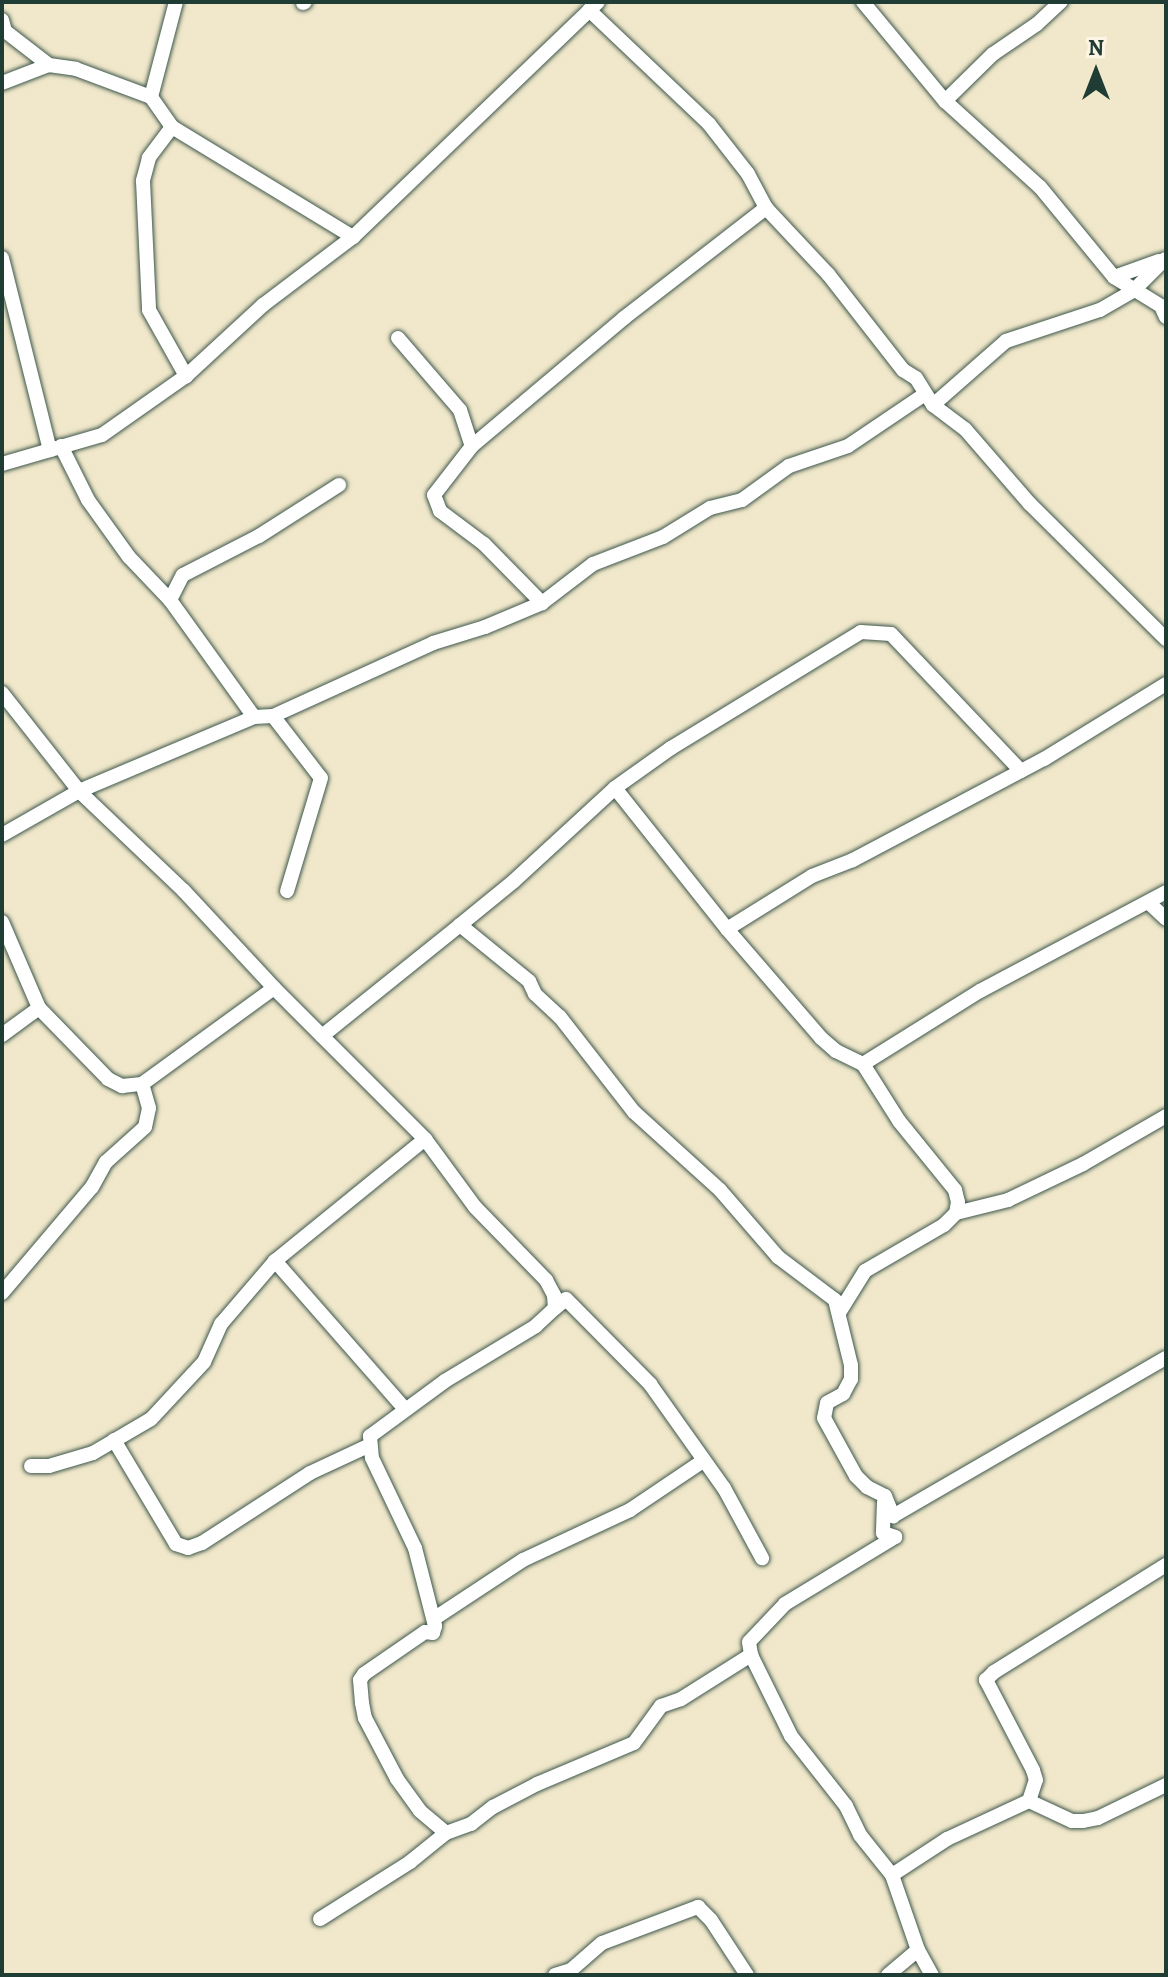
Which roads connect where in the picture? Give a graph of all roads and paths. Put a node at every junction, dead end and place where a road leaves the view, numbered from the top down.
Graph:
1 (176, 2) edge
2 (863, 2) edge
3 (1061, 2) edge
4 (593, 6) edge
5 (2, 20) edge
6 (49, 65) junction
7 (2, 83) edge
8 (151, 97) junction
9 (945, 101) junction
10 (172, 127) junction
11 (766, 208) junction
12 (353, 237) junction
13 (2, 258) edge
14 (1166, 259) edge
15 (1114, 277) junction
16 (1133, 291) junction
17 (1166, 317) edge
18 (398, 338) dead end
19 (186, 376) junction
20 (929, 399) junction
21 (472, 446) junction
22 (56, 448) junction
23 (2, 464) edge
24 (339, 485) dead end
25 (170, 600) junction
26 (542, 603) junction
27 (1166, 639) edge
28 (1166, 684) edge
29 (2, 693) edge
30 (273, 716) junction
31 (254, 717) junction
32 (1021, 771) junction
33 (615, 788) junction
34 (79, 791) junction
35 (2, 835) edge
36 (287, 891) dead end
37 (1166, 892) edge
38 (1149, 903) junction
39 (1166, 919) edge
40 (2, 922) edge
41 (460, 925) junction
42 (727, 929) junction
43 (274, 988) junction
44 (39, 1008) junction
45 (2, 1035) edge
46 (322, 1036) junction
47 (863, 1064) junction
48 (142, 1084) junction
49 (1166, 1116) edge
50 (425, 1139) junction
51 (956, 1213) junction
52 (275, 1261) junction
53 (2, 1293) edge
54 (555, 1308) junction
55 (839, 1313) junction
56 (1166, 1358) edge
57 (405, 1409) junction
58 (114, 1440) junction
59 (370, 1445) junction
60 (703, 1461) junction
61 (31, 1466) dead end
62 (885, 1496) junction
63 (762, 1558) dead end
64 (1166, 1565) edge
65 (435, 1618) junction
66 (751, 1655) junction
67 (1166, 1785) edge
68 (1029, 1801) junction
69 (446, 1833) junction
70 (892, 1875) junction
71 (320, 1919) dead end
72 (918, 1950) junction
73 (555, 1975) edge
74 (747, 1975) edge
75 (888, 1975) edge
76 (932, 1975) edge

1 - 8 street
2 - 9 street
3 - 9 street
4 - 11 street
4 - 12 street
5 - 6 street
6 - 7 street
6 - 8 street
8 - 10 street
9 - 15 street
10 - 12 street
10 - 19 street
11 - 20 street
11 - 21 street
12 - 19 street
13 - 22 street
14 - 15 street
14 - 16 street
15 - 16 street
16 - 17 street
16 - 20 street
18 - 21 street
19 - 22 street
20 - 26 street
20 - 27 street
21 - 26 street
22 - 23 street
22 - 25 street
24 - 25 street
25 - 31 street
26 - 30 street
28 - 32 street
29 - 34 street
30 - 31 street
30 - 36 street
31 - 34 street
32 - 33 street
32 - 42 street
33 - 41 street
33 - 42 street
34 - 35 street
34 - 43 street
37 - 38 street
38 - 39 street
38 - 47 street
40 - 44 street
41 - 46 street
41 - 55 street
42 - 47 street
43 - 46 street
43 - 48 street
44 - 45 street
44 - 48 street
46 - 50 street
47 - 51 street
48 - 53 street
49 - 51 street
50 - 52 street
50 - 54 street
51 - 55 street
52 - 57 street
52 - 58 street
54 - 57 street
54 - 60 street
55 - 62 street
56 - 62 street
57 - 59 street
58 - 59 street
58 - 61 street
59 - 65 street
60 - 63 street
60 - 65 street
62 - 66 street
64 - 68 street
65 - 69 street
66 - 69 street
66 - 70 street
67 - 68 street
68 - 70 street
69 - 71 street
70 - 72 street
72 - 75 street
72 - 76 street
73 - 74 street

